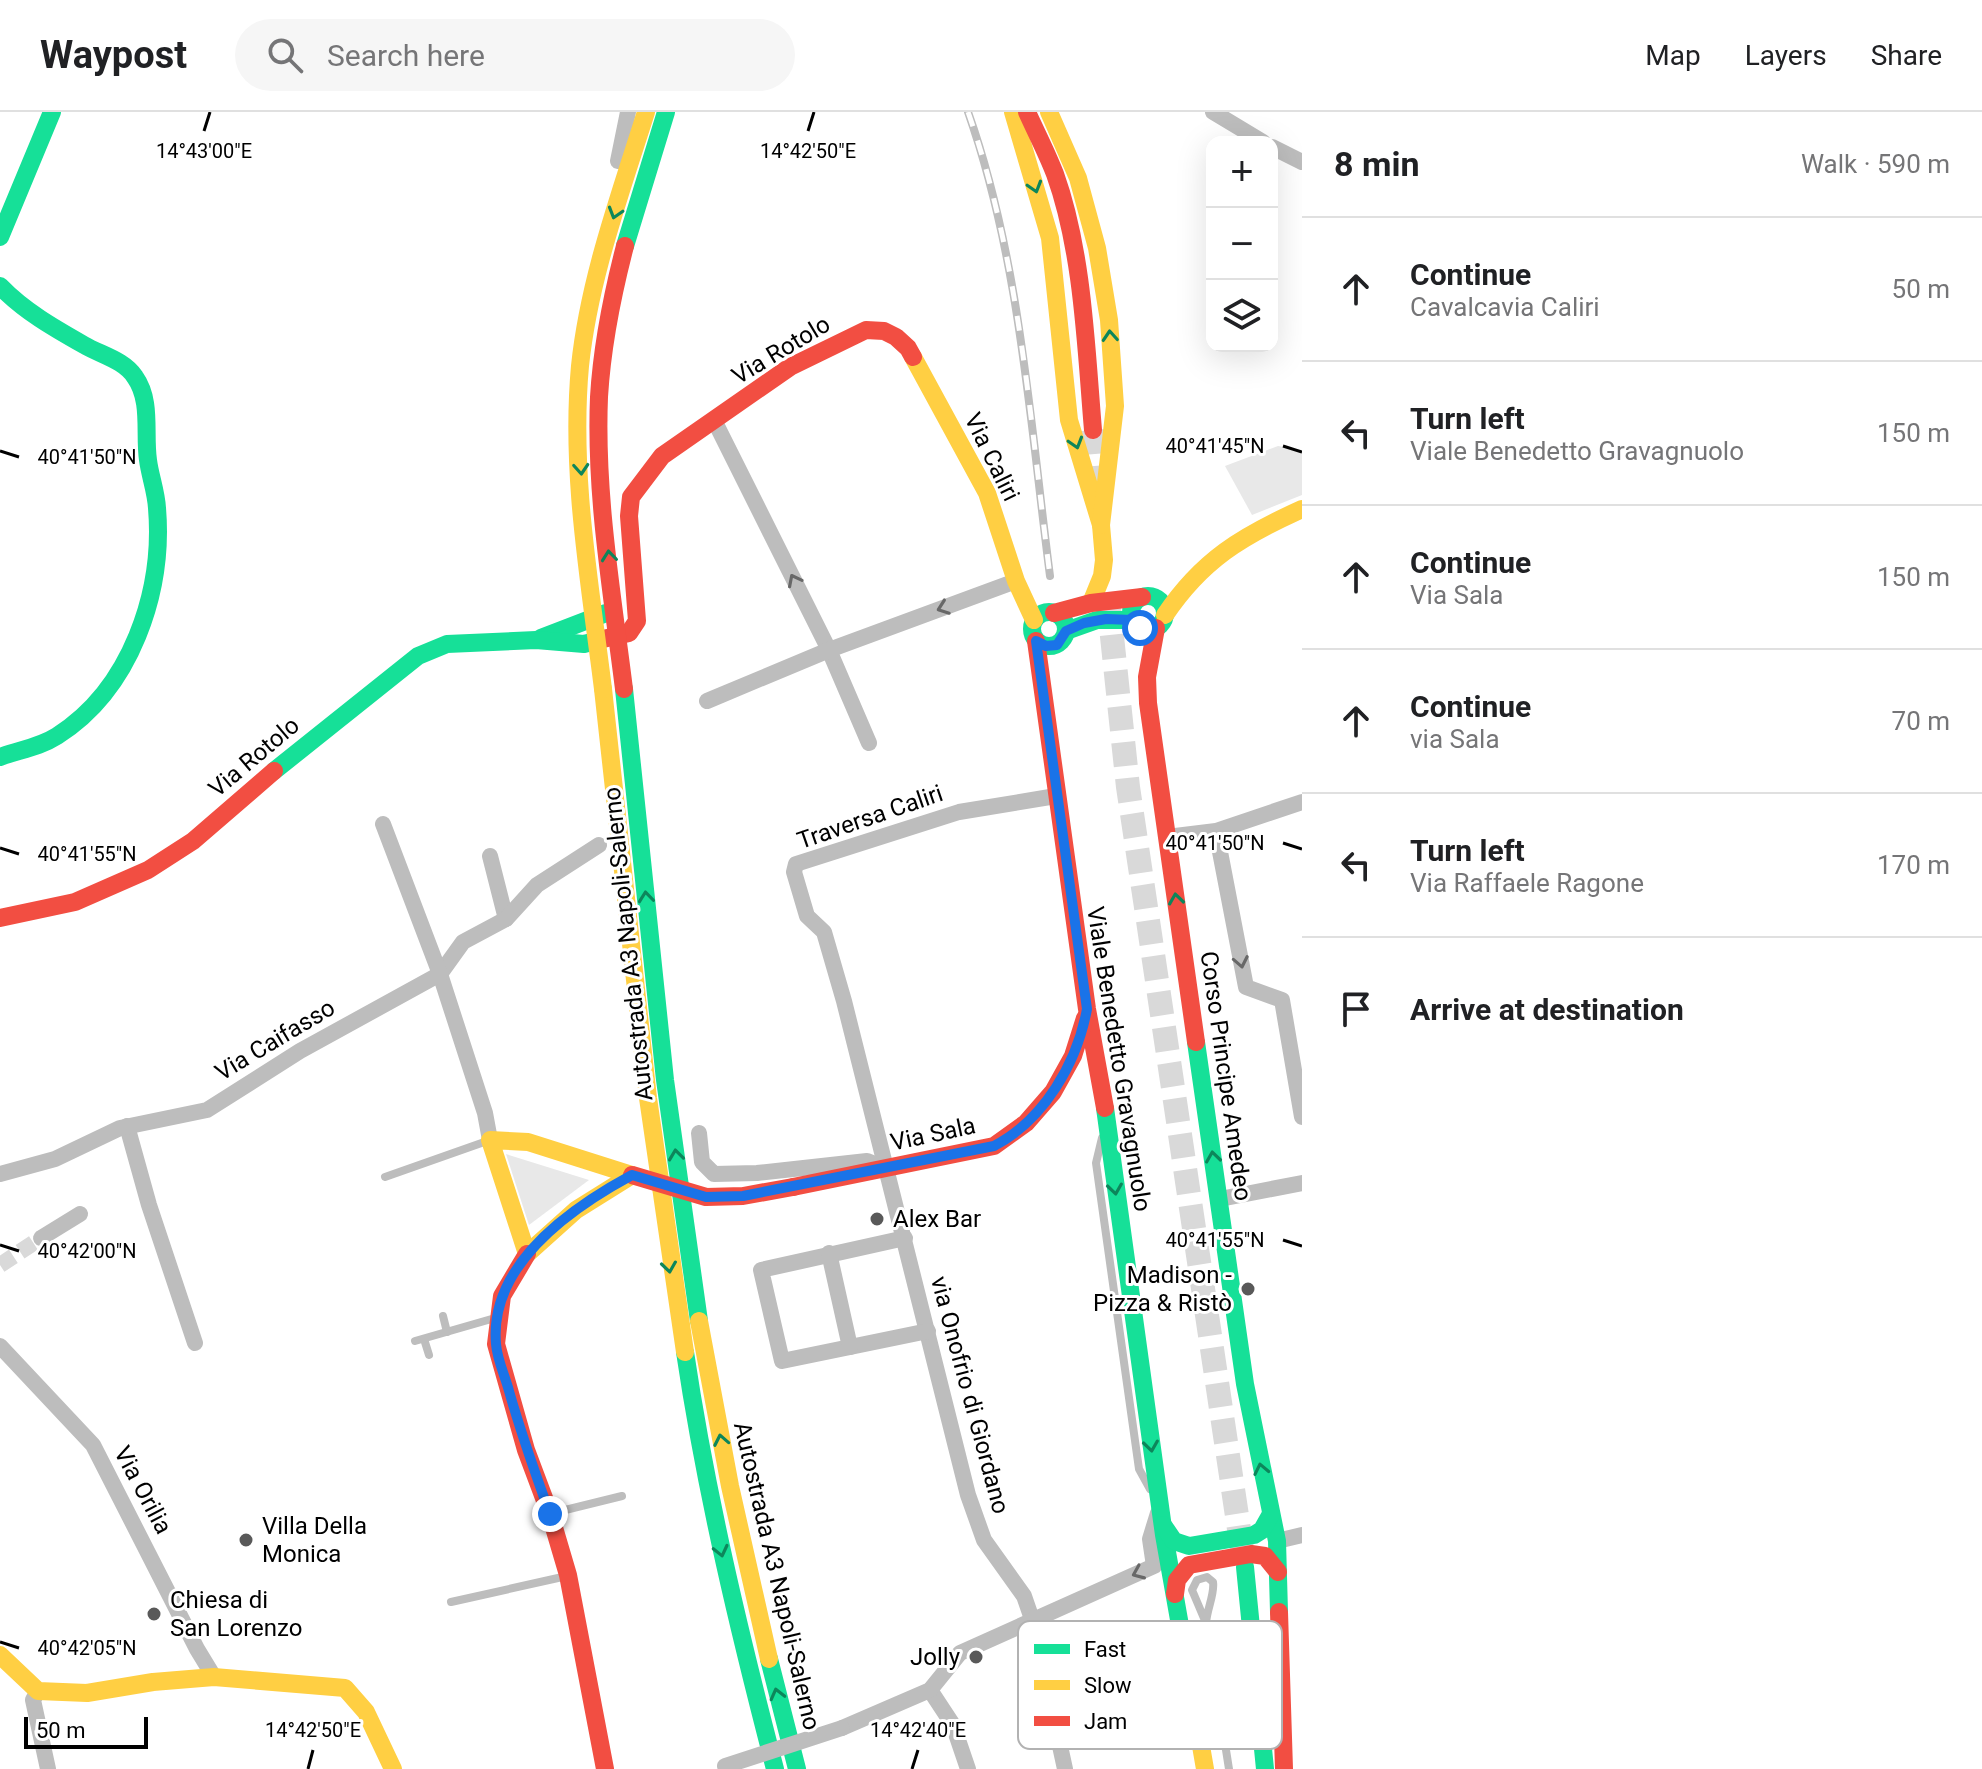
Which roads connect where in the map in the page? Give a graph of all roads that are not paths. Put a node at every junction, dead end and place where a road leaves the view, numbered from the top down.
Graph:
1 (52, 112) edge
2 (628, 112) edge
3 (646, 112) edge
4 (666, 112) edge
5 (683, 112) edge
6 (1013, 112) edge
7 (1027, 112) edge
8 (1049, 112) edge
9 (1213, 112) edge
10 (1253, 136) edge
11 (1278, 150) edge
12 (1302, 162) edge
13 (0, 237) edge
14 (0, 286) edge
15 (884, 331) joint
16 (714, 420) junction
17 (1093, 430) tunnel mouth
18 (1302, 509) edge
19 (1101, 525) junction
20 (1104, 560) junction
21 (1189, 579) junction
22 (1016, 581) junction
23 (636, 582) junction
24 (1148, 597) junction
25 (1091, 603) junction
26 (1054, 613) junction
27 (1034, 620) junction
28 (1132, 620) junction
29 (1160, 622) junction
30 (1066, 631) junction
31 (536, 640) junction
32 (1036, 641) junction
33 (829, 650) junction
34 (707, 701) dead end
35 (869, 743) dead end
36 (0, 757) edge
37 (1056, 796) junction
38 (1302, 802) edge
39 (383, 824) dead end
40 (1216, 831) junction
41 (1167, 837) junction
42 (599, 845) dead end
43 (490, 856) dead end
44 (0, 918) edge
45 (506, 919) junction
46 (440, 974) junction
47 (844, 1001) joint
48 (1087, 1009) junction
49 (1058, 1083) junction
50 (1103, 1093) junction
51 (485, 1113) junction
52 (1302, 1117) edge
53 (127, 1126) junction
54 (699, 1133) dead end
55 (490, 1140) junction
56 (528, 1142) junction
57 (887, 1169) junction
58 (0, 1174) edge
59 (632, 1175) junction
60 (385, 1177) dead end
61 (1302, 1183) edge
62 (1220, 1199) junction
63 (80, 1214) dead end
64 (41, 1238) tunnel mouth
65 (905, 1238) junction
66 (829, 1253) junction
67 (527, 1254) junction
68 (443, 1316) dead end
69 (498, 1317) junction
70 (928, 1331) junction
71 (447, 1332) junction
72 (195, 1343) dead end
73 (0, 1346) edge
74 (850, 1347) junction
75 (429, 1355) dead end
76 (12, 1361) junction
77 (0, 1374) edge
78 (622, 1496) dead end
79 (550, 1514) junction
80 (1271, 1514) junction
81 (1161, 1516) junction
82 (1302, 1535) edge
83 (1277, 1541) junction
84 (1245, 1567) tunnel mouth
85 (1278, 1572) junction
86 (568, 1575) junction
87 (1174, 1596) junction
88 (451, 1602) dead end
89 (1033, 1621) edge
90 (1035, 1621) edge
91 (1178, 1621) edge
92 (1205, 1621) edge
93 (1206, 1621) edge
94 (1250, 1621) edge
95 (1279, 1621) edge
96 (1018, 1628) edge
97 (0, 1655) edge
98 (214, 1677) junction
99 (930, 1690) junction
100 (38, 1691) junction
101 (1282, 1703) edge
102 (1061, 1749) edge
103 (1201, 1749) edge
104 (1226, 1749) edge
105 (1263, 1749) edge
106 (722, 1768) edge
107 (48, 1769) edge
108 (393, 1769) edge
109 (605, 1769) edge
110 (775, 1769) edge
111 (797, 1769) edge
112 (968, 1769) edge
113 (1065, 1769) edge
114 (1205, 1769) edge
115 (1229, 1769) edge
116 (1265, 1769) edge
117 (1284, 1769) edge

1 - 13 main road
2 - 5 street
3 -> 110 main road, Autostrada A3 Napoli-Salerno, bridge
111 -> 4 main road, Autostrada A3 Napoli-Salerno, bridge
6 -> 19 main road
7 - 17 main road
19 -> 8 main road, bridge
9 - 10 street
11 - 12 street
14 - 36 main road
15 - 16 main road, Via Rotolo
15 - 22 main road, Via Caliri
16 - 23 main road, Via Rotolo
33 -> 16 street
18 - 21 main road, Corso Principe Amedeo
19 - 20 main road
20 - 24 main road
20 - 25 main road
21 - 24 main road, Corso Principe Amedeo
21 - 29 main road, Corso Principe Amedeo
22 - 27 main road, Via Caliri
22 -> 33 street
23 - 31 main road, Via Rotolo
23 - 31 main road, Via Rotolo
24 - 25 main road
24 - 28 main road
24 - 29 main road
25 - 26 main road
26 - 27 main road
26 - 30 main road
27 - 32 main road, Via Caliri
28 - 29 main road
28 - 30 main road
29 - 41 main road, Corso Principe Amedeo
30 - 32 main road
31 - 44 main road, Via Rotolo
32 - 37 main road, Viale Benedetto Gravagnuolo
33 - 34 street
33 - 35 street
37 - 47 street, Traversa Caliri
37 - 48 main road, Viale Benedetto Gravagnuolo
38 - 40 street
39 - 46 street
40 - 41 street
40 -> 52 street
62 -> 41 main road, Corso Principe Amedeo
42 - 45 street
43 - 45 street
45 - 46 street
46 - 51 street
46 - 53 street, Via Caifasso
47 - 57 street, via Onofrio di Giordano
48 - 49 main road, Via Sala
48 - 50 main road, Viale Benedetto Gravagnuolo
49 - 50 main road
49 - 57 main road, Via Sala
50 -> 81 main road, Viale Benedetto Gravagnuolo
51 - 55 street
51 - 56 street
53 - 58 street, Via Caifasso
53 - 72 street
54 - 57 street
55 - 56 main road
55 - 60 lane
55 - 67 main road
56 - 59 main road
57 - 59 main road, Via Sala, bridge
57 - 65 street, via Onofrio di Giordano
59 - 67 main road
61 - 62 street
80 -> 62 main road, Corso Principe Amedeo
63 - 64 street
65 - 66 street
65 - 70 street, via Onofrio di Giordano
66 - 74 street
66 - 74 street
67 - 69 main road
68 - 71 lane
69 - 71 lane
69 - 79 main road
70 - 74 street
70 - 89 street, via Onofrio di Giordano
71 - 75 lane
73 - 76 street, Via Orilia
76 - 77 street
76 - 98 street, Via Orilia
78 - 79 lane
79 - 86 main road
80 - 81 main road
80 - 83 main road, Corso Principe Amedeo
81 - 87 main road, Viale Benedetto Gravagnuolo
81 -> 90 street
82 - 83 street
83 - 85 main road, Corso Principe Amedeo
84 - 94 main road
85 - 87 main road
85 - 95 main road, Corso Principe Amedeo
86 - 88 lane
86 - 109 main road
87 - 91 main road, Viale Benedetto Gravagnuolo
92 - 93 lane
96 - 99 street
97 - 100 main road
98 - 100 main road
98 - 108 main road
99 - 106 street, bridge
99 - 112 street
100 - 107 street
101 - 117 main road, Corso Principe Amedeo
102 - 113 street, via Onofrio di Giordano
103 - 114 main road, Viale Benedetto Gravagnuolo
104 - 115 lane
105 - 116 main road

